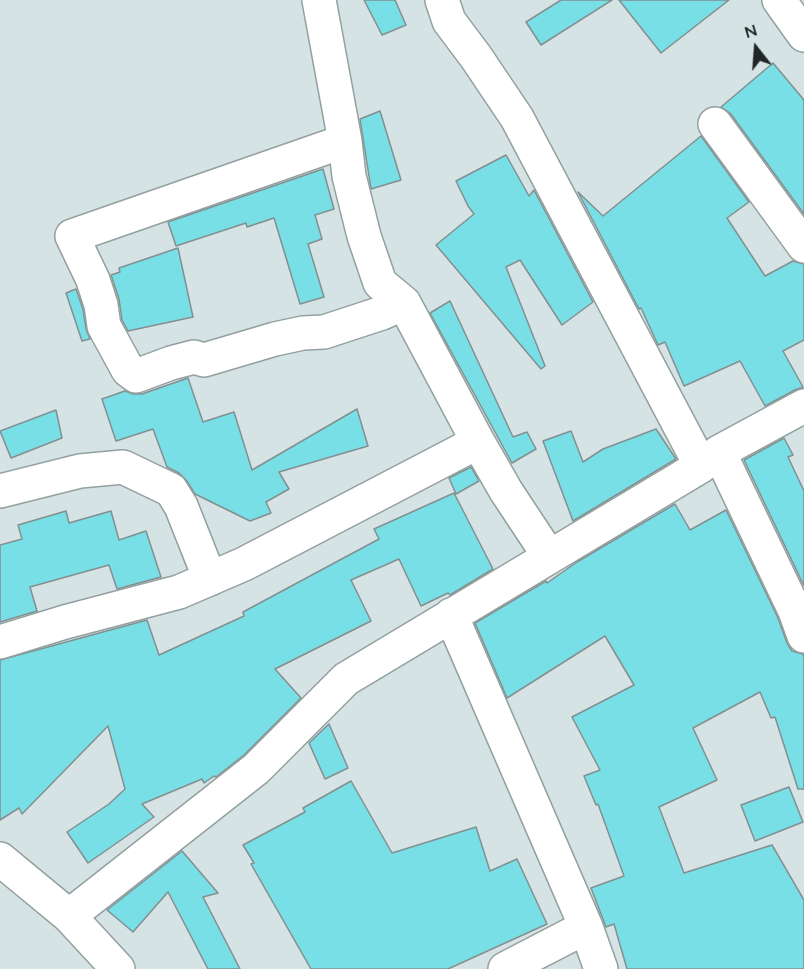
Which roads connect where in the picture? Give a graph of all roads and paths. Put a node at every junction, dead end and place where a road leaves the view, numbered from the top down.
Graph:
1 (319, 0) edge
2 (442, 0) edge
3 (715, 124) dead end
4 (345, 141) junction
5 (804, 246) edge
6 (404, 303) junction
7 (804, 406) edge
8 (478, 442) junction
9 (710, 459) junction
10 (0, 491) edge
11 (549, 556) junction
12 (210, 579) junction
13 (451, 615) junction
14 (801, 618) edge
15 (0, 642) edge
16 (0, 859) edge
17 (69, 916) junction
18 (586, 927) junction
19 (118, 969) edge
20 (505, 969) edge
21 (601, 969) edge

1 - 4 street
2 - 9 street
3 - 5 street
4 - 6 street
4 - 6 street
6 - 8 street
7 - 9 street
8 - 11 street
8 - 12 street
9 - 11 street
9 - 14 street
10 - 12 street
11 - 13 street
12 - 15 street
13 - 17 street
13 - 18 street
16 - 17 street
17 - 19 street
18 - 20 street
18 - 21 street

